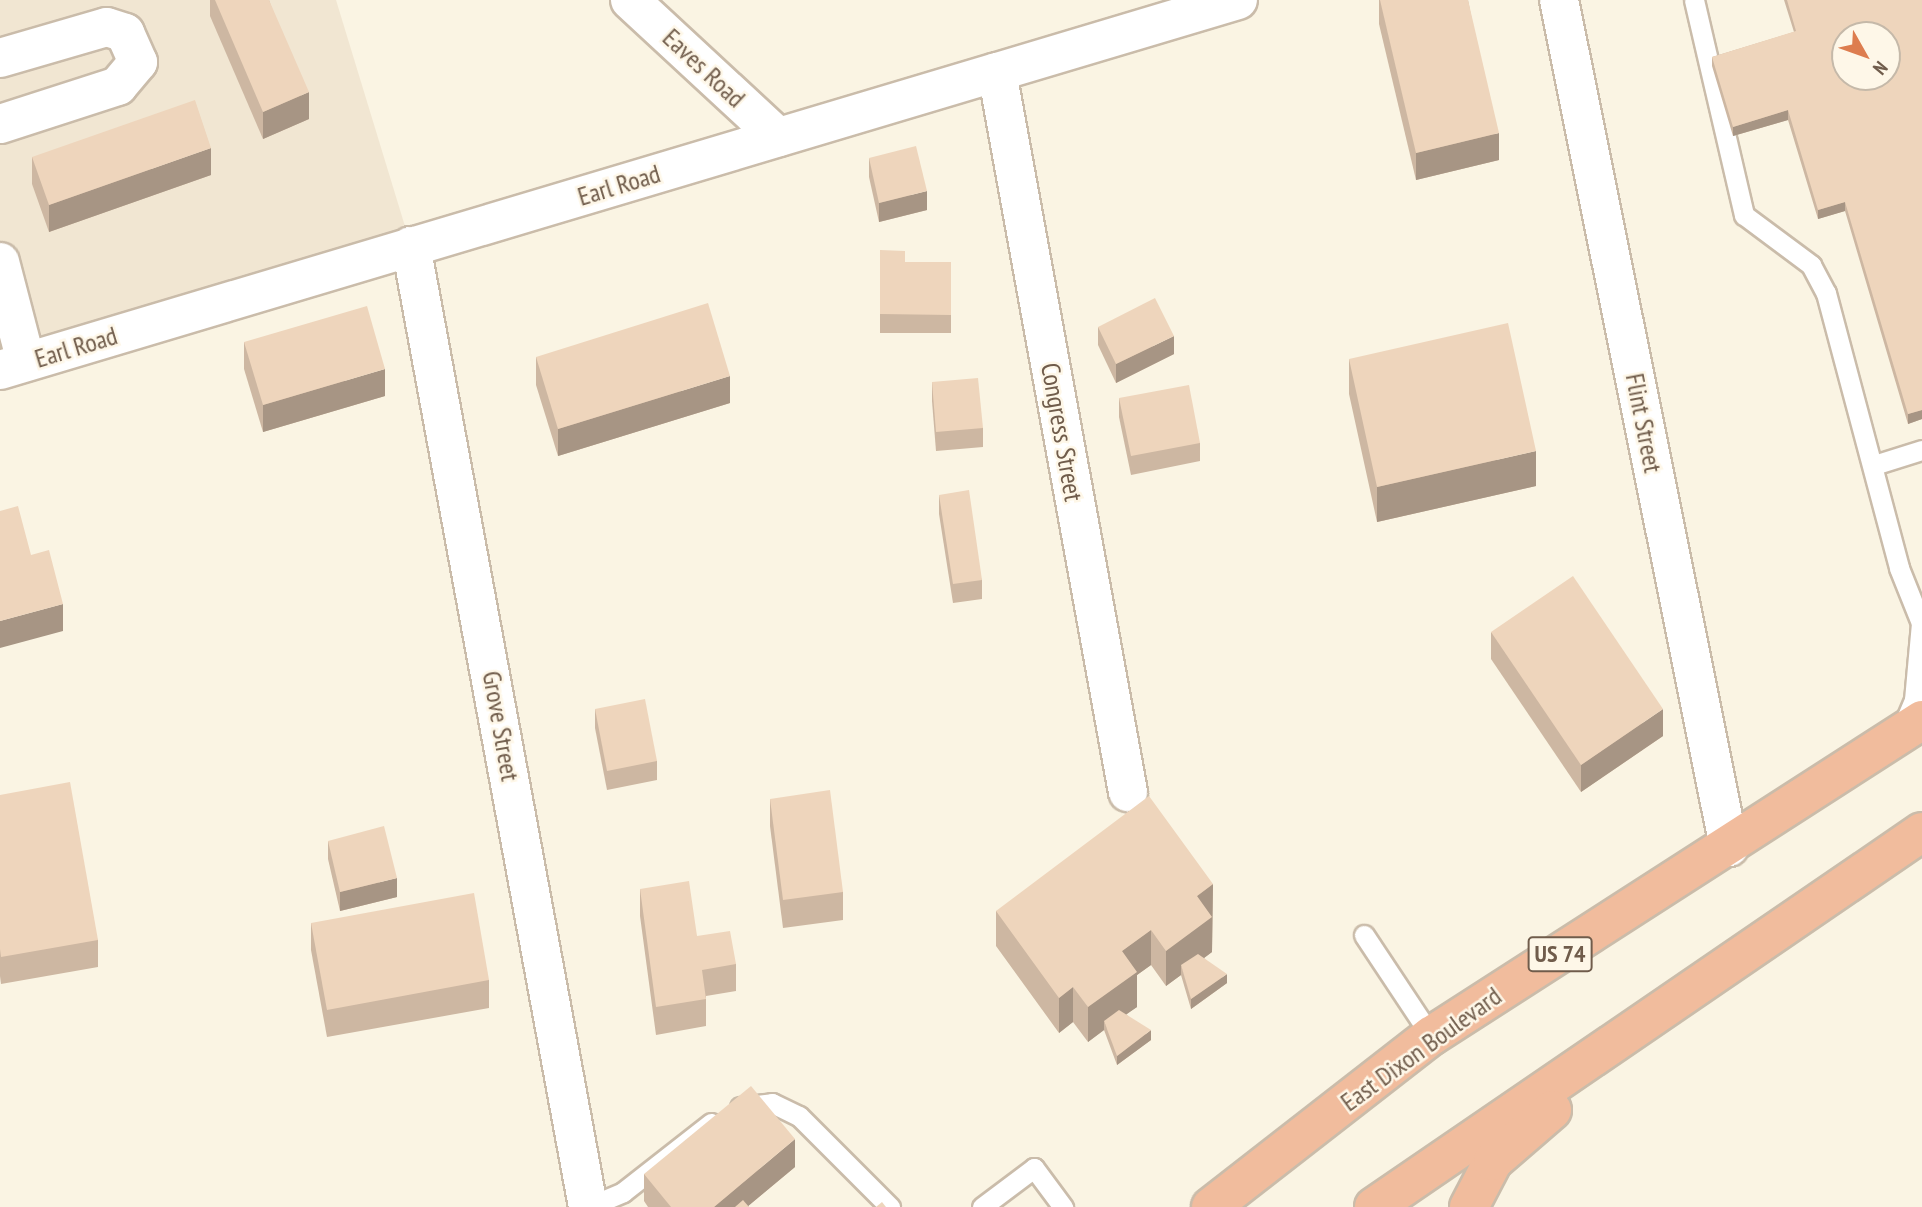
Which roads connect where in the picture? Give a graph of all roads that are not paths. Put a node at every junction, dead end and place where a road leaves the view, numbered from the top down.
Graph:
1 (630, 0) edge
2 (1238, 0) edge
3 (1559, 0) edge
4 (1694, 0) edge
5 (0, 58) edge
6 (997, 72) junction
7 (0, 124) edge
8 (778, 137) junction
9 (411, 246) junction
10 (0, 262) edge
11 (13, 366) edge
12 (1922, 450) edge
13 (1874, 465) junction
14 (1922, 623) edge
15 (1911, 727) edge
16 (1128, 792) dead end
17 (1922, 832) edge
18 (1729, 847) junction
19 (1364, 935) dead end
20 (1722, 968) junction
21 (1431, 1035) junction
22 (605, 1204) edge
23 (890, 1207) edge
24 (982, 1207) edge
25 (1063, 1207) edge
26 (1211, 1207) edge
27 (1374, 1207) edge
28 (1469, 1207) edge

1 - 8 street, Eaves Road
2 - 6 street, Earl Road
3 - 18 street, Flint Street
4 - 13 lane
5 - 7 street
6 - 8 street, Earl Road
6 - 16 street, Congress Street
8 - 9 street, Earl Road
9 - 11 street, Earl Road
9 - 22 street, Grove Street
10 - 11 street
12 - 13 lane
13 - 14 lane
14 - 15 lane
15 - 18 highway, East Dixon Boulevard / US 74
17 - 20 highway
18 - 21 highway, East Dixon Boulevard / US 74
19 - 21 lane
20 - 27 highway
20 - 28 highway
21 - 26 highway, East Dixon Boulevard / US 74
22 - 23 lane
24 - 25 lane

